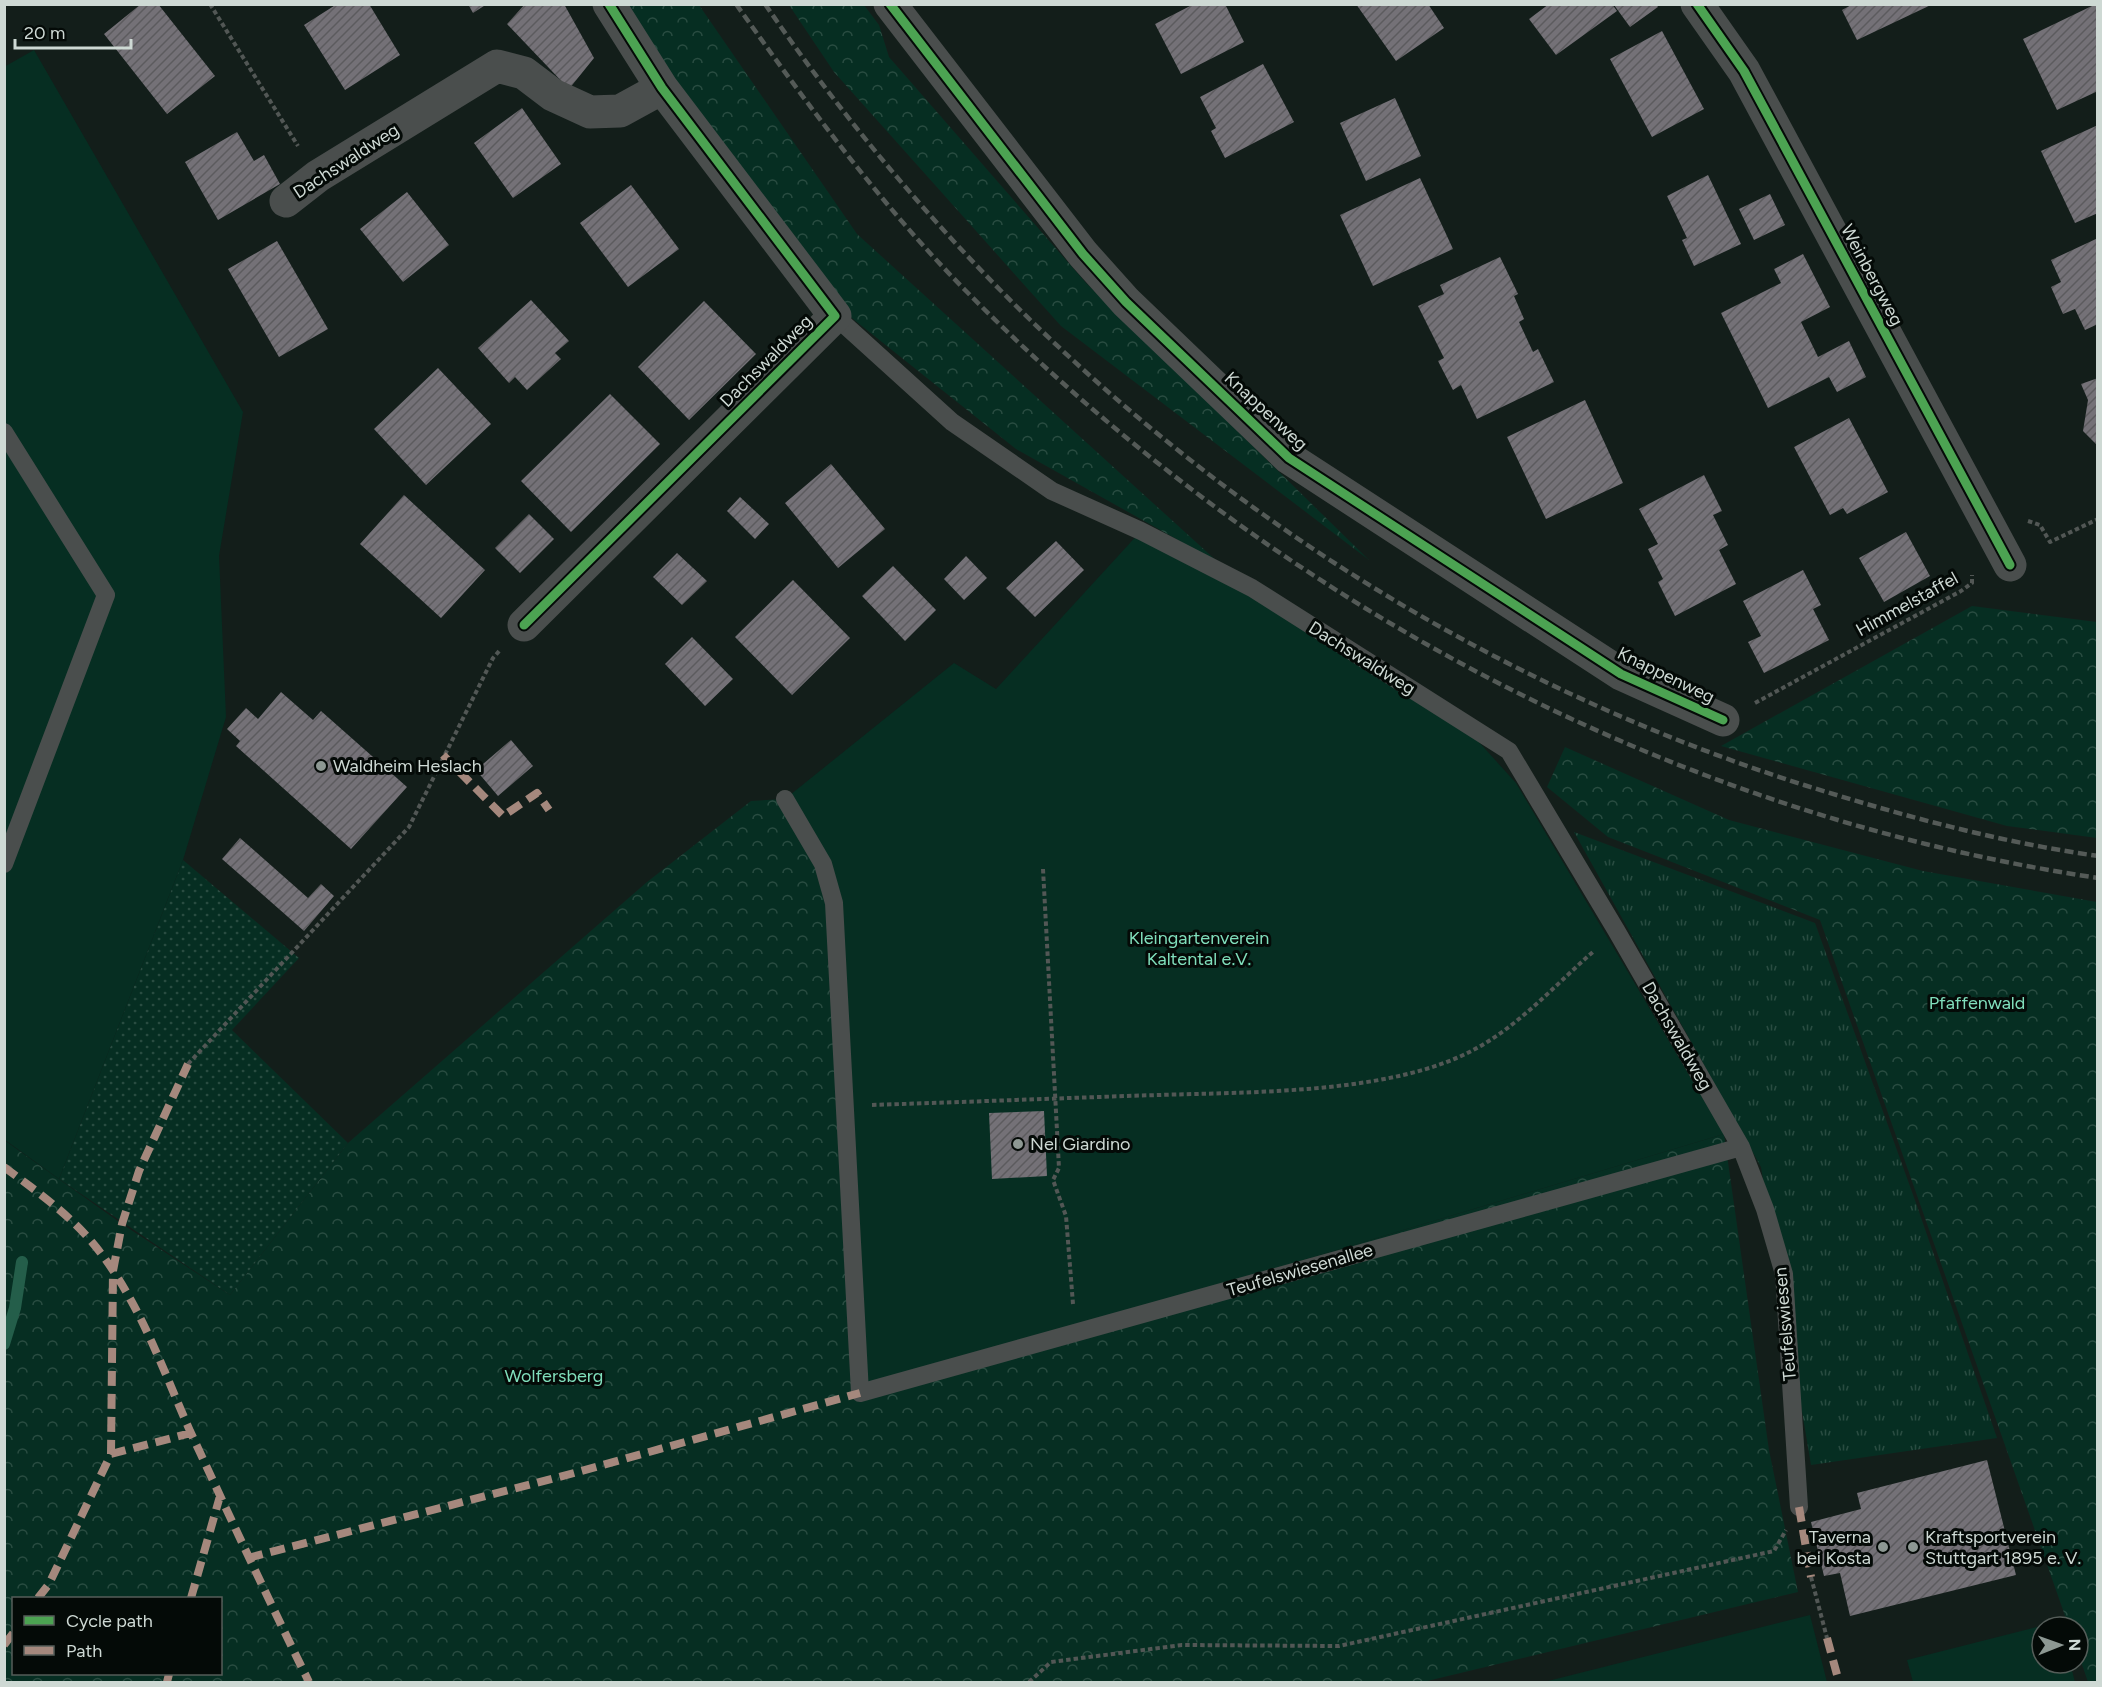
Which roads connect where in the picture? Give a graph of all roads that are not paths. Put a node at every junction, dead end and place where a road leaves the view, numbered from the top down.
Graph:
1 (609, 4) edge
2 (890, 4) edge
3 (1698, 4) edge
4 (662, 88) junction
5 (286, 201) dead end
6 (835, 316) junction
7 (4, 432) edge
8 (2010, 565) dead end
9 (524, 625) road end
10 (1723, 720) road end
11 (785, 799) dead end
12 (4, 864) edge
13 (1740, 1147) junction
14 (1799, 1507) road end

1 - 4 street, Dachswaldweg
2 - 10 street, Knappenweg
3 - 8 street, Weinbergweg
4 - 5 street, Dachswaldweg
4 - 6 street, Dachswaldweg
6 - 9 street, Dachswaldweg
6 - 13 lane, Dachswaldweg
7 - 12 lane
11 - 13 lane, Teufelswiesenallee
13 - 14 lane, Teufelswiesen

